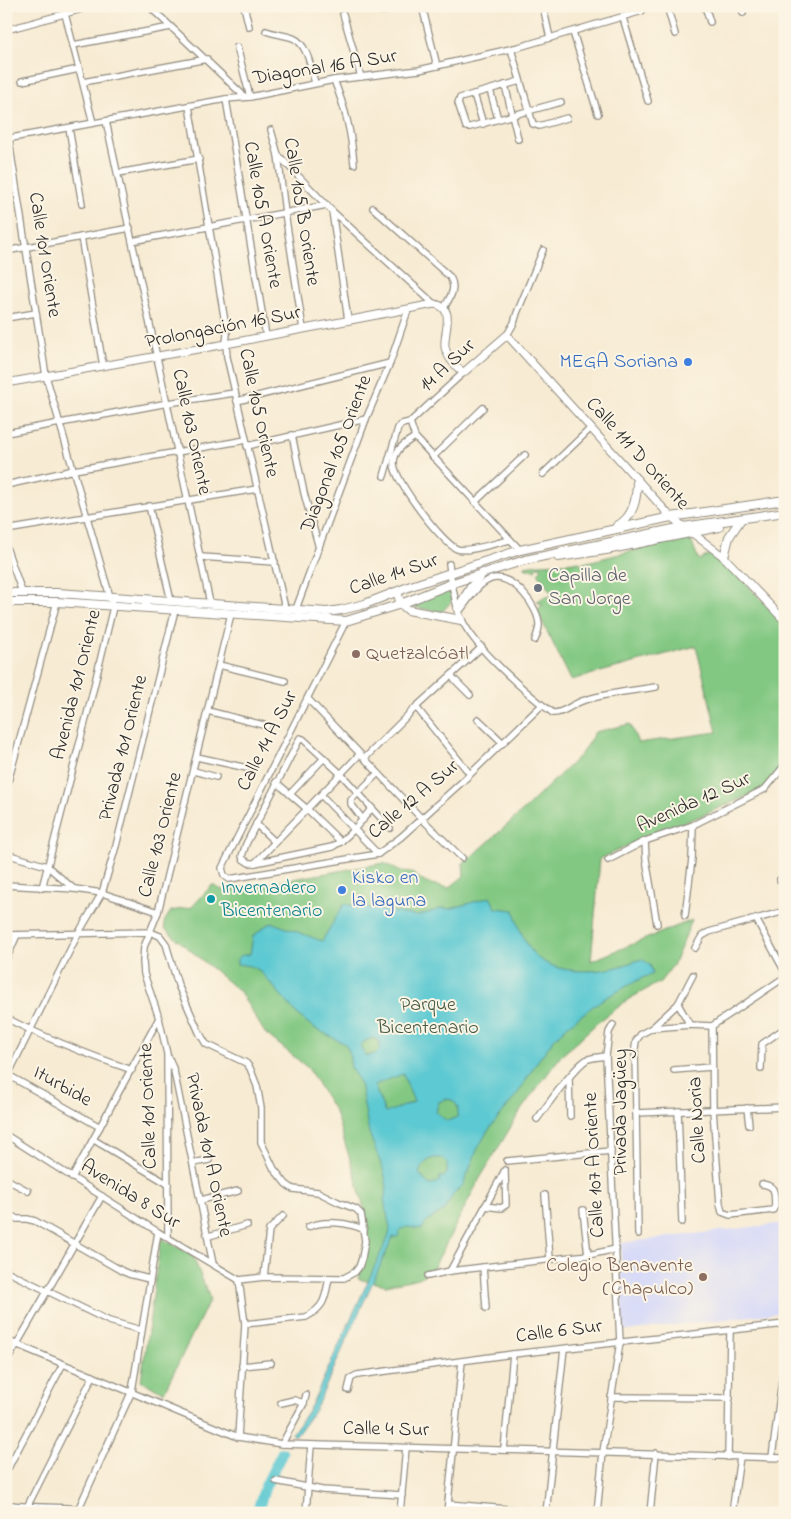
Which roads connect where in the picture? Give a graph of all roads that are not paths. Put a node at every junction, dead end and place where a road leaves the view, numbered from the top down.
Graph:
1 (63, 6) edge
2 (93, 6) edge
3 (149, 6) edge
4 (244, 6) edge
5 (399, 6) edge
6 (422, 6) edge
7 (542, 6) edge
8 (667, 6) edge
9 (706, 6) edge
10 (643, 8) edge
11 (383, 11) dead end
12 (65, 14) junction
13 (343, 14) dead end
14 (623, 18) junction
15 (710, 22) dead end
16 (249, 26) dead end
17 (171, 27) junction
18 (6, 30) edge
19 (266, 31) dead end
20 (573, 32) junction
21 (675, 34) dead end
22 (550, 38) junction
23 (73, 45) junction
24 (237, 47) dead end
25 (511, 49) junction
26 (207, 59) junction
27 (437, 66) junction
28 (79, 69) junction
29 (360, 77) junction
30 (334, 80) junction
31 (22, 81) dead end
32 (520, 81) junction
33 (83, 82) junction
34 (315, 83) junction
35 (505, 86) junction
36 (490, 90) junction
37 (474, 94) junction
38 (248, 97) junction
39 (226, 99) junction
40 (648, 101) dead end
41 (562, 102) dead end
42 (189, 106) junction
43 (528, 110) junction
44 (513, 114) junction
45 (598, 114) dead end
46 (567, 118) dead end
47 (498, 119) junction
48 (106, 121) junction
49 (6, 122) edge
50 (93, 123) junction
51 (483, 124) junction
52 (69, 128) junction
53 (271, 130) dead end
54 (518, 138) dead end
55 (8, 139) edge
56 (278, 154) junction
57 (199, 160) junction
58 (354, 164) dead end
59 (118, 173) junction
60 (82, 204) dead end
61 (327, 205) junction
62 (372, 208) dead end
63 (332, 210) junction
64 (285, 213) junction
65 (246, 220) junction
66 (210, 226) junction
67 (130, 228) junction
68 (80, 237) junction
69 (132, 241) junction
70 (26, 247) junction
71 (543, 250) dead end
72 (6, 251) edge
73 (434, 304) junction
74 (444, 308) junction
75 (408, 310) junction
76 (36, 312) junction
77 (6, 318) edge
78 (348, 320) junction
79 (303, 329) junction
80 (507, 334) junction
81 (266, 336) junction
82 (226, 344) junction
83 (158, 357) junction
84 (390, 363) junction
85 (103, 366) junction
86 (463, 373) junction
87 (46, 376) junction
88 (6, 383) edge
89 (234, 393) junction
90 (237, 401) junction
91 (168, 403) junction
92 (483, 408) dead end
93 (366, 419) junction
94 (410, 422) junction
95 (60, 423) junction
96 (591, 428) junction
97 (6, 433) edge
98 (292, 436) junction
99 (415, 437) junction
100 (247, 443) junction
101 (178, 453) junction
102 (525, 455) dead end
103 (433, 457) junction
104 (74, 470) junction
105 (543, 474) dead end
106 (384, 476) dead end
107 (637, 480) junction
108 (6, 485) edge
109 (257, 489) junction
110 (189, 500) junction
111 (785, 500) edge
112 (475, 502) junction
113 (149, 506) junction
114 (785, 512) edge
115 (772, 514) junction
116 (87, 517) junction
117 (671, 517) junction
118 (785, 517) edge
119 (738, 520) junction
120 (683, 527) junction
121 (610, 529) junction
122 (6, 530) edge
123 (691, 533) junction
124 (510, 540) junction
125 (6, 547) edge
126 (318, 548) junction
127 (520, 550) junction
128 (549, 555) junction
129 (201, 557) junction
130 (724, 557) junction
131 (275, 562) junction
132 (449, 564) dead end
133 (484, 572) junction
134 (450, 573) junction
135 (453, 583) junction
136 (22, 592) junction
137 (397, 592) junction
138 (6, 593) edge
139 (110, 596) junction
140 (171, 601) junction
141 (6, 602) edge
142 (57, 602) junction
143 (210, 604) junction
144 (401, 604) junction
145 (114, 606) junction
146 (285, 608) junction
147 (296, 609) junction
148 (176, 610) junction
149 (459, 613) junction
150 (231, 614) junction
151 (785, 620) edge
152 (346, 621) junction
153 (535, 640) dead end
154 (482, 647) junction
155 (219, 665) junction
156 (451, 676) junction
157 (285, 681) dead end
158 (656, 686) dead end
159 (470, 695) dead end
160 (308, 698) junction
161 (542, 705) junction
162 (416, 708) junction
163 (208, 711) junction
164 (478, 719) dead end
165 (267, 726) dead end
166 (503, 743) junction
167 (362, 756) junction
168 (197, 757) junction
169 (324, 758) junction
170 (785, 765) edge
171 (247, 768) dead end
172 (194, 771) junction
173 (378, 773) junction
174 (341, 774) junction
175 (470, 774) junction
176 (216, 777) dead end
177 (276, 782) junction
178 (6, 789) edge
179 (358, 792) junction
180 (290, 794) junction
181 (320, 795) junction
182 (307, 809) junction
183 (371, 809) junction
184 (421, 818) junction
185 (363, 820) junction
186 (256, 824) junction
187 (693, 825) junction
188 (390, 828) dead end
189 (354, 829) junction
190 (645, 841) junction
191 (276, 842) junction
192 (341, 842) junction
193 (6, 854) edge
194 (378, 854) junction
195 (462, 858) dead end
196 (608, 860) dead end
197 (255, 864) junction
198 (46, 866) junction
199 (224, 875) joint
200 (6, 885) edge
201 (42, 888) junction
202 (75, 889) junction
203 (102, 893) junction
204 (785, 911) edge
205 (158, 912) junction
206 (685, 916) dead end
207 (756, 919) junction
208 (658, 924) dead end
209 (150, 932) junction
210 (6, 934) edge
211 (78, 934) junction
212 (17, 935) junction
213 (144, 947) joint
214 (695, 948) dead end
215 (6, 960) edge
216 (785, 972) edge
217 (693, 975) dead end
218 (785, 977) edge
219 (678, 1004) junction
220 (6, 1018) edge
221 (159, 1018) junction
222 (613, 1025) dead end
223 (690, 1025) junction
224 (712, 1026) junction
225 (652, 1028) junction
226 (785, 1028) edge
227 (31, 1031) junction
228 (167, 1054) junction
229 (606, 1056) junction
230 (711, 1067) junction
231 (761, 1068) dead end
232 (132, 1070) junction
233 (674, 1070) dead end
234 (7, 1077) edge
235 (569, 1078) junction
236 (785, 1106) edge
237 (748, 1108) junction
238 (713, 1110) junction
239 (678, 1111) junction
240 (636, 1113) junction
241 (570, 1116) dead end
242 (537, 1119) dead end
243 (749, 1125) dead end
244 (100, 1126) junction
245 (6, 1135) edge
246 (94, 1140) junction
247 (611, 1151) junction
248 (210, 1160) dead end
249 (507, 1161) dead end
250 (193, 1163) junction
251 (6, 1178) edge
252 (72, 1178) junction
253 (168, 1184) junction
254 (762, 1184) dead end
255 (28, 1191) dead end
256 (238, 1191) dead end
257 (544, 1195) dead end
258 (102, 1196) junction
259 (201, 1200) junction
260 (486, 1206) junction
261 (583, 1210) dead end
262 (6, 1213) edge
263 (283, 1216) dead end
264 (682, 1222) dead end
265 (247, 1225) dead end
266 (308, 1227) dead end
267 (364, 1230) junction
268 (158, 1232) junction
269 (638, 1234) dead end
270 (209, 1236) junction
271 (168, 1238) junction
272 (75, 1244) junction
273 (616, 1249) junction
274 (588, 1254) junction
275 (550, 1259) junction
276 (213, 1264) junction
277 (483, 1267) junction
278 (6, 1271) edge
279 (450, 1272) junction
280 (428, 1276) dead end
281 (264, 1277) junction
282 (329, 1278) junction
283 (149, 1279) junction
284 (239, 1280) junction
285 (48, 1292) junction
286 (486, 1308) dead end
287 (245, 1324) junction
288 (785, 1324) edge
289 (141, 1330) junction
290 (730, 1330) junction
291 (6, 1340) edge
292 (620, 1342) junction
293 (18, 1345) junction
294 (564, 1349) junction
295 (513, 1354) junction
296 (785, 1356) edge
297 (462, 1361) junction
298 (271, 1363) dead end
299 (6, 1364) edge
300 (63, 1364) junction
301 (242, 1366) junction
302 (93, 1376) junction
303 (348, 1390) dead end
304 (132, 1391) junction
305 (306, 1395) dead end
306 (611, 1397) junction
307 (730, 1398) junction
308 (281, 1403) dead end
309 (304, 1403) junction
310 (238, 1438) junction
311 (282, 1444) junction
312 (311, 1445) junction
313 (406, 1448) junction
314 (452, 1448) junction
315 (504, 1450) junction
316 (553, 1451) junction
317 (603, 1452) junction
318 (656, 1453) junction
319 (728, 1457) junction
320 (740, 1457) junction
321 (772, 1457) junction
322 (785, 1458) edge
323 (6, 1472) edge
324 (276, 1481) dead end
325 (308, 1487) junction
326 (402, 1495) junction
327 (6, 1504) edge
328 (448, 1504) junction
329 (27, 1507) junction
330 (78, 1510) junction
331 (96, 1512) edge
332 (546, 1512) edge
333 (306, 1513) edge
334 (400, 1513) edge
335 (447, 1513) edge
336 (556, 1513) edge
337 (597, 1513) edge
338 (650, 1513) edge
339 (732, 1513) edge

1 - 12 street
2 - 12 street
3 - 17 street
4 - 16 street
5 - 11 street
6 - 27 street
7 - 22 street
8 - 21 street
9 - 15 street
10 - 14 street, Diagonal 16 A Sur
12 - 18 street
12 - 23 street
13 - 29 street
14 - 20 street, Diagonal 16 A Sur
14 - 40 street
17 - 23 street
17 - 26 street
19 - 34 street
20 - 22 street, Diagonal 16 A Sur
20 - 45 street
22 - 25 street, Diagonal 16 A Sur
23 - 28 street
24 - 38 street
25 - 27 street, Diagonal 16 A Sur
25 - 32 street
26 - 33 street
26 - 38 street
27 - 29 street, Diagonal 16 A Sur
28 - 31 street
28 - 33 street
29 - 30 street, Diagonal 16 A Sur
30 - 34 street, Diagonal 16 A Sur
30 - 58 street
32 - 35 street
32 - 43 street
33 - 50 street
34 - 38 street, Diagonal 16 A Sur
35 - 36 street
35 - 44 street
36 - 37 street
36 - 47 street
37 - 51 street
37 - 51 street
38 - 39 street, Diagonal 16 A Sur
39 - 42 street, Diagonal 16 A Sur
39 - 65 street, Calle 105 A Oriente
41 - 43 street
42 - 48 street, Diagonal 16 A Sur
42 - 57 street, Calle 105 Oriente
43 - 44 street
43 - 46 street
44 - 47 street
44 - 54 street
47 - 51 street
48 - 50 street, Diagonal 16 A Sur
48 - 59 street, Calle 103 Oriente
49 - 55 street, Calle 101 Oriente
50 - 52 street, Diagonal 16 A Sur
52 - 55 street, Diagonal 16 A Sur
52 - 60 street
53 - 56 street, Calle 105 B Oriente
55 - 70 street, Calle 101 Oriente
56 - 61 street
56 - 64 street, Calle 105 B Oriente
57 - 59 street
57 - 66 street, Calle 105 Oriente
59 - 67 street, Calle 103 Oriente
61 - 63 street
61 - 64 street
62 - 74 street
63 - 73 street
63 - 78 street
64 - 65 street
64 - 79 street, Calle 105 B Oriente
65 - 66 street
65 - 81 street, Calle 105 A Oriente
66 - 69 street
66 - 82 street, Calle 105 Oriente
67 - 68 street
67 - 69 street, Calle 103 Oriente
68 - 70 street
68 - 85 street
69 - 83 street, Calle 103 Oriente
70 - 72 street
70 - 76 street, Calle 101 Oriente
71 - 80 street
73 - 74 street
73 - 75 street, Prolongación 16 Sur
74 - 86 street
75 - 78 street, Prolongación 16 Sur
75 - 84 street, Diagonal 105 Oriente
76 - 77 street
76 - 87 street, Calle 101 Oriente
78 - 79 street, Prolongación 16 Sur
79 - 81 street, Prolongación 16 Sur
80 - 86 street, 14 A Sur
80 - 96 street, Calle 111 D Oriente
81 - 82 street, Prolongación 16 Sur
82 - 83 street, Prolongación 16 Sur
82 - 89 street, Calle 105 Oriente
83 - 85 street, Prolongación 16 Sur
83 - 91 street, Calle 103 Oriente
84 - 90 street
84 - 93 street, Diagonal 105 Oriente
85 - 87 street, Prolongación 16 Sur
86 - 94 street, 14 A Sur
87 - 88 street, Prolongación 16 Sur
87 - 95 street, Avenida 101 Oriente
89 - 90 street, Calle 105 Oriente
89 - 91 street
90 - 100 street, Calle 105 Oriente
91 - 95 street
91 - 101 street, Calle 103 Oriente
92 - 103 street
93 - 98 street
93 - 126 street, Diagonal 105 Oriente
94 - 99 street
94 - 106 street
95 - 97 street
95 - 104 street, Avenida 101 Oriente
96 - 105 street
96 - 107 street, Calle 111 D Oriente
98 - 100 street
98 - 126 street, Calle 105 Oriente
99 - 103 street
99 - 124 street
100 - 101 street
100 - 109 street, Calle 105 Oriente
101 - 104 street
101 - 110 street, Calle 103 Oriente
102 - 112 street
103 - 112 street
104 - 108 street
104 - 116 street, Avenida 101 Oriente
107 - 117 street, Calle 111 D Oriente
107 - 121 main road
109 - 110 street
109 - 131 street, Calle 105 Oriente
110 - 113 street
110 - 129 street, Calle 103 Oriente
111 - 117 main road, Calle 14 Sur
112 - 124 street
113 - 116 street
113 - 140 street
114 - 115 main road, Calle 14 Sur
115 - 118 main road
115 - 119 main road, Calle 14 Sur
116 - 122 street
116 - 139 street, Avenida 101 Oriente
117 - 120 street, Calle 111 D Oriente
117 - 121 main road, Calle 14 Sur
119 - 120 main road, Calle 14 Sur
119 - 123 main road
119 - 130 main road
120 - 123 street, Calle 111 D Oriente
120 - 128 main road, Calle 14 Sur
121 - 127 main road, Calle 14 Sur
123 - 128 main road
123 - 130 street, Calle 111 D Oriente
124 - 127 street
125 - 136 street
126 - 147 street, Diagonal 105 Oriente
127 - 134 main road, Calle 14 Sur
128 - 133 main road, Calle 14 Sur
129 - 131 street
129 - 143 street, Calle 103 Oriente
130 - 151 street, Calle 111 D Oriente
131 - 146 street, Calle 105 Oriente
132 - 134 street
133 - 135 main road, Calle 14 Sur
133 - 149 main road
134 - 135 street
134 - 137 main road, Calle 14 Sur
135 - 144 main road, Calle 14 Sur
135 - 149 street
136 - 138 main road, Calle 14 Sur
136 - 139 main road, Calle 14 Sur
137 - 144 main road
137 - 147 main road, Calle 14 Sur
139 - 140 main road, Calle 14 Sur
139 - 145 street, Avenida 101 Oriente
140 - 143 main road, Calle 14 Sur
141 - 142 main road, Calle 14 Sur
142 - 145 main road, Calle 14 Sur
142 - 178 street
143 - 146 main road, Calle 14 Sur
144 - 149 main road
144 - 152 main road, Calle 14 Sur
145 - 148 main road, Calle 14 Sur
145 - 198 street, Avenida 101 Oriente
146 - 147 main road, Calle 14 Sur
148 - 150 main road, Calle 14 Sur
148 - 203 street, Privada 101 Oriente
149 - 153 street
149 - 154 street
150 - 152 main road, Calle 14 Sur
150 - 155 street, Calle 103 Oriente
152 - 160 street, Calle 14 A Sur
154 - 156 street
154 - 161 street
155 - 157 street
155 - 163 street, Calle 103 Oriente
156 - 159 street
156 - 162 street
158 - 161 street
160 - 167 street
160 - 199 street, Calle 14 A Sur
161 - 166 street, Calle 12 A Sur
162 - 167 street
162 - 175 street
163 - 165 street
163 - 168 street, Calle 103 Oriente
164 - 166 street
166 - 175 street, Calle 12 A Sur
167 - 173 street
167 - 174 street
168 - 171 street
168 - 172 street, Calle 103 Oriente
169 - 174 street
169 - 177 street
169 - 180 street
170 - 187 street, Avenida 12 Sur
172 - 176 street
172 - 205 street, Calle 103 Oriente
173 - 179 street
173 - 184 street
174 - 179 street
174 - 181 street
175 - 184 street, Calle 12 A Sur
177 - 180 street
177 - 186 street
179 - 183 street
179 - 185 street
180 - 182 street
181 - 182 street
181 - 189 street
182 - 191 street
182 - 192 street
183 - 185 street
183 - 188 street
184 - 194 street, Calle 12 A Sur
184 - 195 street
185 - 189 street
186 - 191 street
186 - 197 street
187 - 190 street, Avenida 12 Sur
187 - 206 street
189 - 192 street
189 - 194 street
190 - 196 street, Avenida 12 Sur
190 - 208 street
191 - 197 street
192 - 197 street
193 - 198 street
194 - 199 street, Calle 12 A Sur
198 - 201 street, Avenida 101 Oriente
198 - 202 street
200 - 201 street
201 - 202 street
202 - 203 street
203 - 205 street
203 - 211 street, Privada 101 Oriente
204 - 207 street
205 - 209 street, Calle 103 Oriente
207 - 214 street
207 - 216 street
209 - 211 street
209 - 213 street, Calle 103 Oriente
209 - 267 street
210 - 212 street
211 - 212 street
211 - 227 street, Privada 101 Oriente
212 - 215 street
213 - 221 street, Calle 101 Oriente
217 - 219 street
218 - 224 street
219 - 223 street
219 - 225 street
220 - 227 street
221 - 228 street, Calle 101 Oriente
221 - 232 street
222 - 229 street, Calle 107 A Oriente
223 - 224 street
223 - 225 street
224 - 230 street, Calle Noria
225 - 240 street, Privada Jagüey
226 - 231 street
227 - 232 street
227 - 234 street, Privada 101 Oriente
228 - 250 street, Privada 101 A Oriente
228 - 253 street, Calle 101 Oriente
229 - 235 street
229 - 247 street, Calle 107 A Oriente
230 - 233 street
230 - 238 street, Calle Noria
232 - 244 street
234 - 244 street, Iturbide
235 - 241 street
235 - 242 street
236 - 237 street
237 - 238 street
237 - 243 street
238 - 239 street
238 - 254 street, Calle Noria
239 - 240 street
239 - 264 street
240 - 269 street, Privada Jagüey
244 - 246 street
245 - 252 street, Avenida 8 Sur
246 - 252 street
246 - 253 street
247 - 249 street
247 - 273 street, Calle 107 A Oriente
248 - 250 street
250 - 259 street, Privada 101 A Oriente
251 - 255 street
252 - 258 street, Avenida 8 Sur
253 - 271 street, Calle 101 Oriente
256 - 259 street
257 - 275 street
258 - 268 street, Avenida 8 Sur
258 - 272 street
259 - 270 street, Privada 101 A Oriente
260 - 260 street
260 - 279 street
261 - 274 street
262 - 272 street
263 - 281 street
265 - 270 street
266 - 267 street
267 - 282 street
268 - 271 street, Avenida 8 Sur
268 - 283 street
270 - 276 street, Privada 101 A Oriente
271 - 276 street, Avenida 8 Sur
272 - 283 street
272 - 285 street
273 - 274 street
273 - 292 street, Calle 107 A Oriente
274 - 275 street
275 - 277 street
276 - 284 street, Avenida 8 Sur
277 - 279 street
277 - 286 street
278 - 285 street
279 - 280 street
281 - 282 street
281 - 284 street
282 - 287 street
283 - 289 street
284 - 287 street
285 - 289 street
285 - 293 street
287 - 301 street
288 - 290 street, Calle 6 Sur
289 - 304 street
290 - 292 street, Calle 6 Sur
290 - 307 street
291 - 293 street, Calle 4 Sur
292 - 294 street, Calle 6 Sur
292 - 306 street, Calle 107 A Oriente
293 - 299 street
293 - 300 street, Calle 4 Sur
294 - 295 street, Calle 6 Sur
294 - 316 street
295 - 297 street, Calle 6 Sur
295 - 315 street
296 - 321 street
297 - 303 street, Calle 6 Sur
297 - 314 street
298 - 301 street
300 - 302 street, Calle 4 Sur
300 - 323 street
301 - 310 street
302 - 304 street, Calle 4 Sur
302 - 329 street
304 - 310 street, Calle 4 Sur
304 - 330 street
305 - 309 street
306 - 307 street
306 - 317 street, Calle 107 A Oriente
307 - 319 street
308 - 309 street
309 - 311 street
310 - 311 street, Calle 4 Sur
311 - 312 street, Calle 4 Sur
312 - 313 street, Calle 4 Sur
312 - 325 street
313 - 314 street, Calle 4 Sur
313 - 326 street
314 - 315 street, Calle 4 Sur
314 - 328 street
315 - 316 street, Calle 4 Sur
316 - 317 street, Calle 4 Sur
316 - 332 street
317 - 318 street, Calle 4 Sur
317 - 337 street, Calle 107 A Oriente
318 - 319 street, Calle 4 Sur
318 - 338 street
319 - 320 street, Calle 4 Sur
320 - 321 street, Calle 4 Sur
320 - 339 street
321 - 322 street, Calle 4 Sur
324 - 325 street
325 - 326 street
325 - 333 street
326 - 334 street
327 - 329 street
328 - 332 street
328 - 335 street
329 - 330 street
330 - 331 street
332 - 336 street

